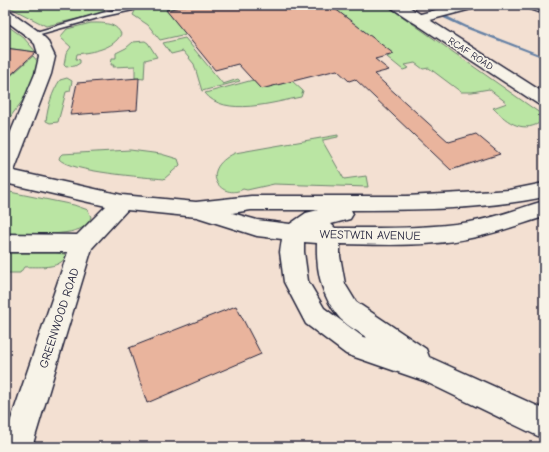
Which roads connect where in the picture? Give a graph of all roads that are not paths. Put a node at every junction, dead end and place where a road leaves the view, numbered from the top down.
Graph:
1 (398, 5) edge
2 (470, 5) edge
3 (532, 5) edge
4 (130, 9) dead end
5 (544, 10) edge
6 (5, 14) edge
7 (430, 16) junction
8 (33, 34) junction
9 (544, 100) edge
10 (5, 170) edge
11 (5, 176) edge
12 (544, 190) edge
13 (122, 202) junction
14 (407, 203) junction
15 (291, 204) junction
16 (544, 209) edge
17 (196, 210) junction
18 (312, 229) junction
19 (5, 243) edge
20 (82, 244) junction
21 (431, 370) junction
22 (544, 424) edge
23 (18, 447) edge

1 - 7 street, RCAF ROAD
2 - 7 street
3 - 5 street
4 - 8 lane
6 - 8 street
7 - 9 street, RCAF ROAD
8 - 10 street
11 - 13 street, WESTWIN AVENUE
12 - 14 street, WESTWIN AVENUE
13 - 17 street, WESTWIN AVENUE
13 - 20 street, GREENWOOD ROAD
14 - 15 street, WESTWIN AVENUE
14 - 18 street
15 - 17 street, WESTWIN AVENUE
15 - 18 street
16 - 18 street, WESTWIN AVENUE
17 - 18 street, WESTWIN AVENUE
18 - 21 street
18 - 21 street
19 - 20 street
20 - 23 street, GREENWOOD ROAD
21 - 22 street

